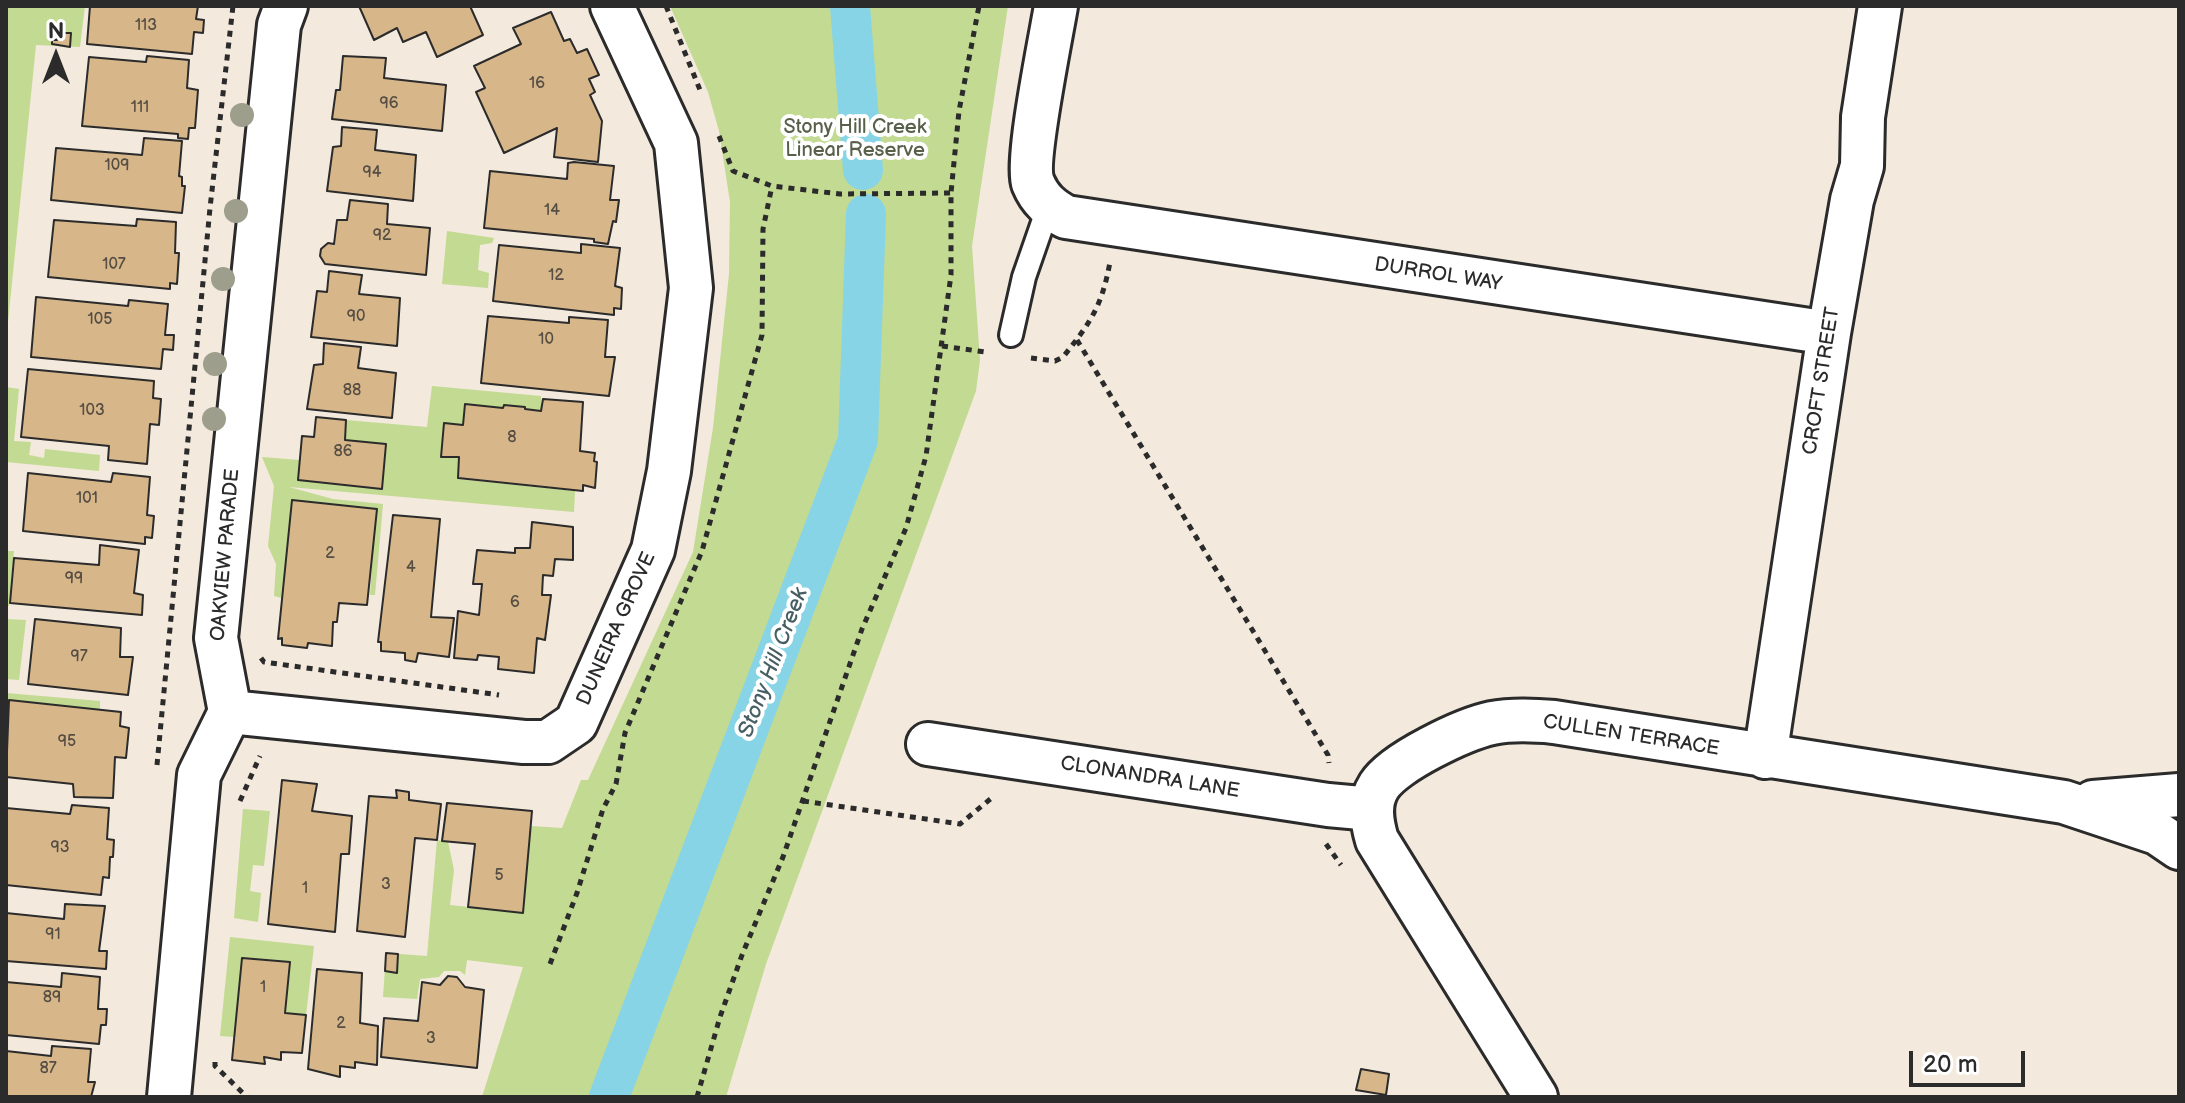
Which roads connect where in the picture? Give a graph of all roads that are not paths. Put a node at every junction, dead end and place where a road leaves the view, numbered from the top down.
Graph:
1 (286, 6) edge
2 (612, 6) edge
3 (1056, 6) edge
4 (1880, 6) edge
5 (1048, 208) junction
6 (1829, 333) junction
7 (1004, 344) road end
8 (230, 712) junction
9 (928, 744) dead end
10 (1765, 757) junction
11 (2179, 795) edge
12 (2064, 802) junction
13 (1372, 809) junction
14 (2179, 848) edge
15 (169, 1097) edge
16 (1536, 1097) edge

1 - 8 street, OAKVIEW PARADE
2 - 8 street, DUNEIRA GROVE
3 - 5 street
4 - 6 street, CROFT STREET
5 - 6 street, DURROL WAY
5 - 7 lane
6 - 10 street, CROFT STREET
8 - 15 street
9 - 13 street, CLONANDRA LANE
10 - 12 street, CULLEN TERRACE
10 - 13 street, CULLEN TERRACE
11 - 12 street, CULLEN TERRACE
12 - 14 street, CULLEN TERRACE
13 - 16 street

